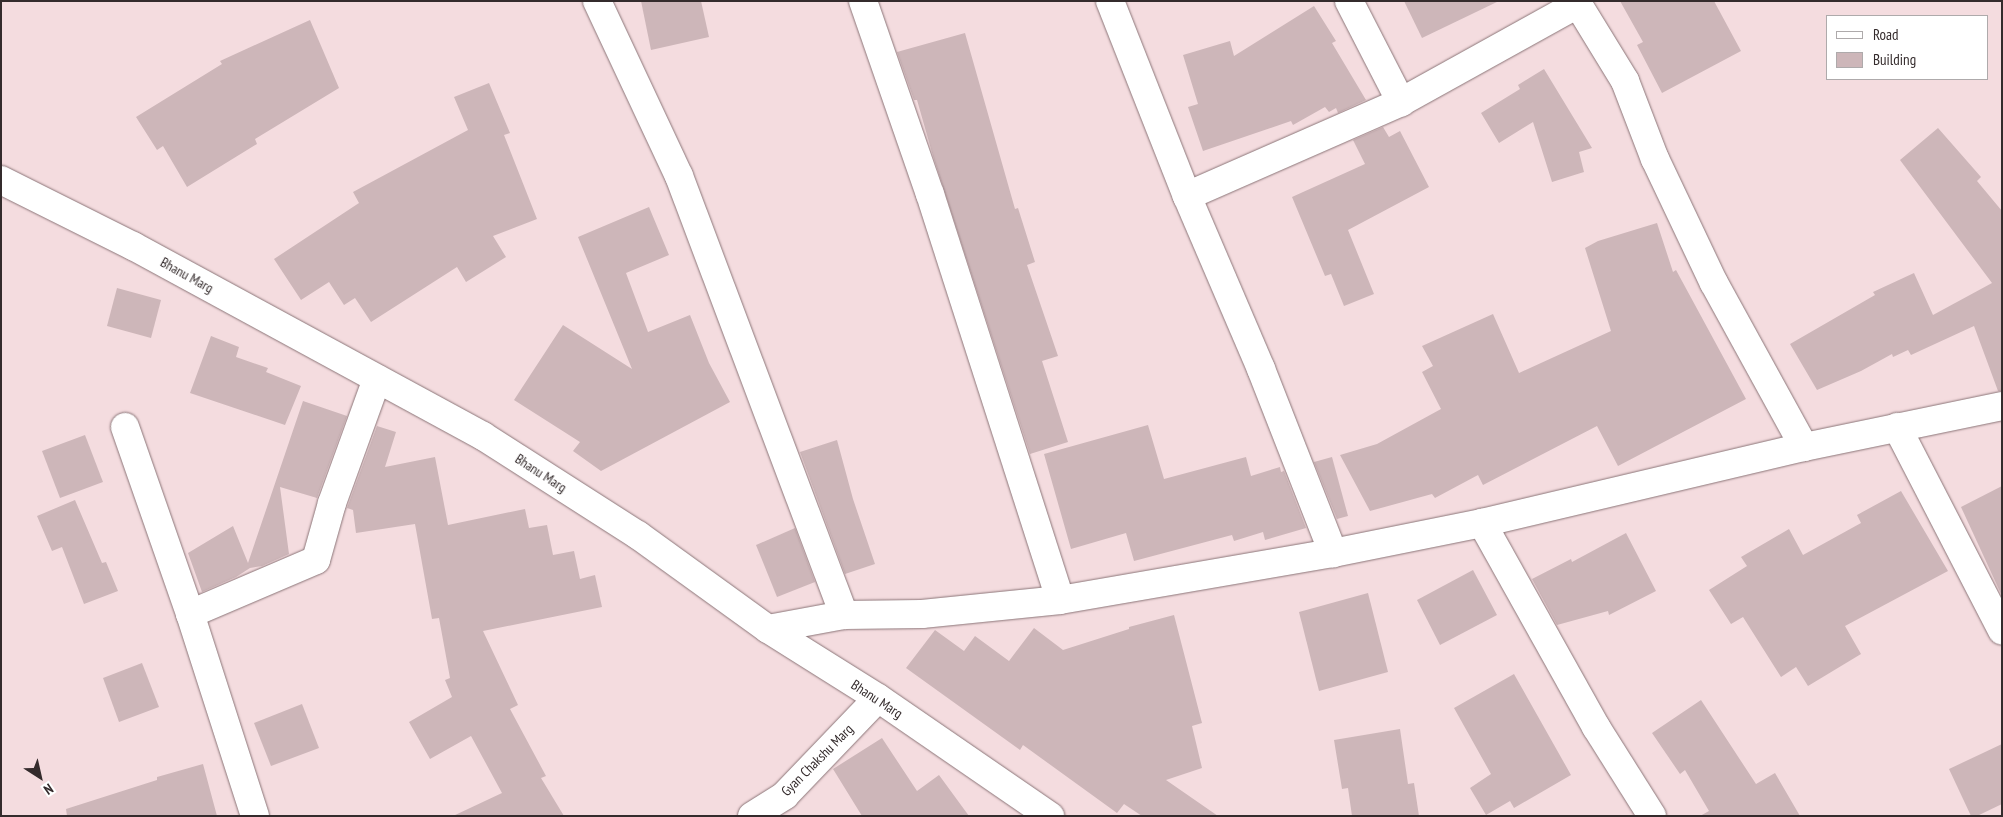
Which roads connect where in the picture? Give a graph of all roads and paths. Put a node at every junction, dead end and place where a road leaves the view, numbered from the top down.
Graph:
1 (597, 1) edge
2 (863, 1) edge
3 (1110, 1) edge
4 (1349, 1) edge
5 (1577, 3) edge
6 (1400, 102) junction
7 (6, 188) edge
8 (1188, 196) junction
9 (377, 379) junction
10 (2002, 406) edge
11 (125, 427) dead end
12 (1897, 427) junction
13 (1804, 447) junction
14 (1482, 523) junction
15 (1333, 553) junction
16 (1060, 600) junction
17 (190, 614) junction
18 (844, 615) junction
19 (768, 629) junction
20 (2002, 630) edge
21 (878, 698) junction
22 (255, 816) edge
23 (752, 816) edge
24 (1050, 816) edge
25 (1652, 816) edge

1 - 18 street
2 - 16 street
3 - 8 street
4 - 6 street
5 - 6 street
5 - 13 street
6 - 8 street
7 - 9 street, Bhanu Marg
8 - 15 street
9 - 17 street
9 - 19 street, Bhanu Marg
10 - 12 street
11 - 17 street
12 - 13 street
12 - 20 street
13 - 14 street
14 - 15 street
14 - 25 street
15 - 16 street
16 - 18 street
17 - 22 street
18 - 19 street
19 - 21 street, Bhanu Marg
21 - 23 street, Gyan Chakshu Marg
21 - 24 street, Bhanu Marg

